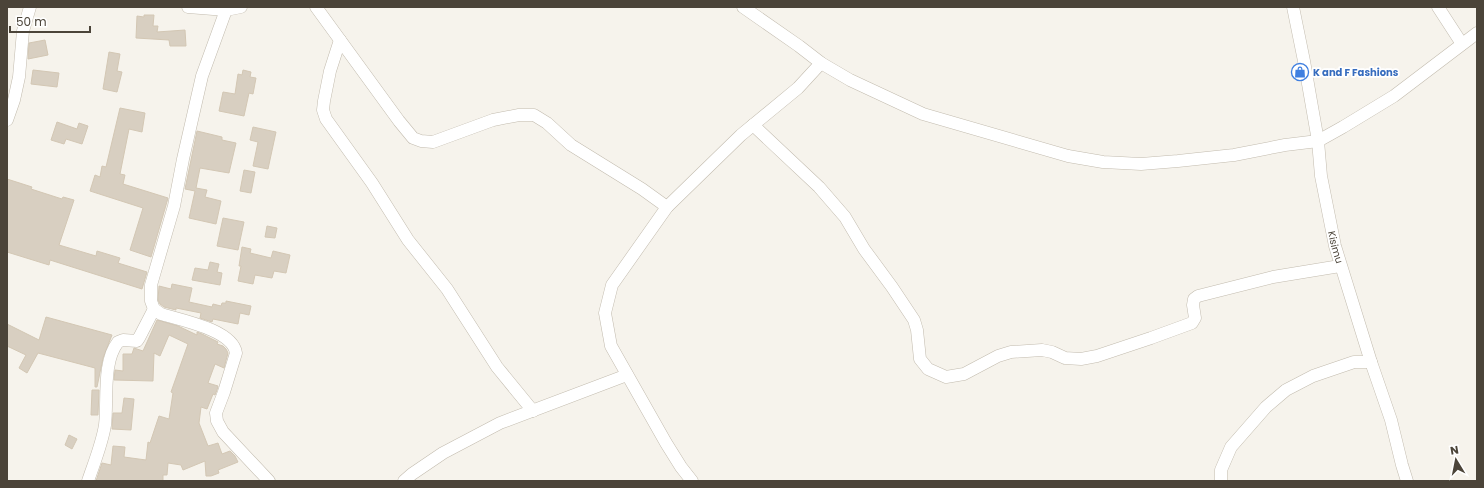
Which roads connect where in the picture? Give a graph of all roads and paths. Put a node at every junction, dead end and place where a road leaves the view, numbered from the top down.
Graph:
1 (30, 7) edge
2 (188, 7) edge
3 (241, 7) edge
4 (316, 7) edge
5 (1293, 7) edge
6 (1438, 7) edge
7 (745, 8) edge
8 (226, 10) junction
9 (1477, 33) edge
10 (340, 40) junction
11 (1462, 44) junction
12 (821, 63) junction
13 (7, 120) edge
14 (753, 125) junction
15 (1318, 141) junction
16 (666, 207) junction
17 (1340, 266) junction
18 (154, 309) junction
19 (1370, 362) junction
20 (627, 375) junction
21 (533, 411) junction
22 (88, 481) edge
23 (269, 481) edge
24 (404, 481) edge
25 (692, 481) edge
26 (1221, 481) edge
27 (1407, 481) edge

1 - 13 street
2 - 8 street
3 - 8 street
4 - 10 street
5 - 15 street, Kisimu
6 - 11 street
7 - 12 street
8 - 18 street
9 - 11 street
10 - 16 street
10 - 21 street
11 - 15 street
12 - 14 street
12 - 15 street
14 - 16 street
14 - 17 street
15 - 17 street, Kisimu
16 - 20 street
17 - 19 street, Kisimu
18 - 22 street
18 - 23 street
19 - 26 street
19 - 27 street, Kisimu
20 - 21 street
20 - 25 street
21 - 24 street

